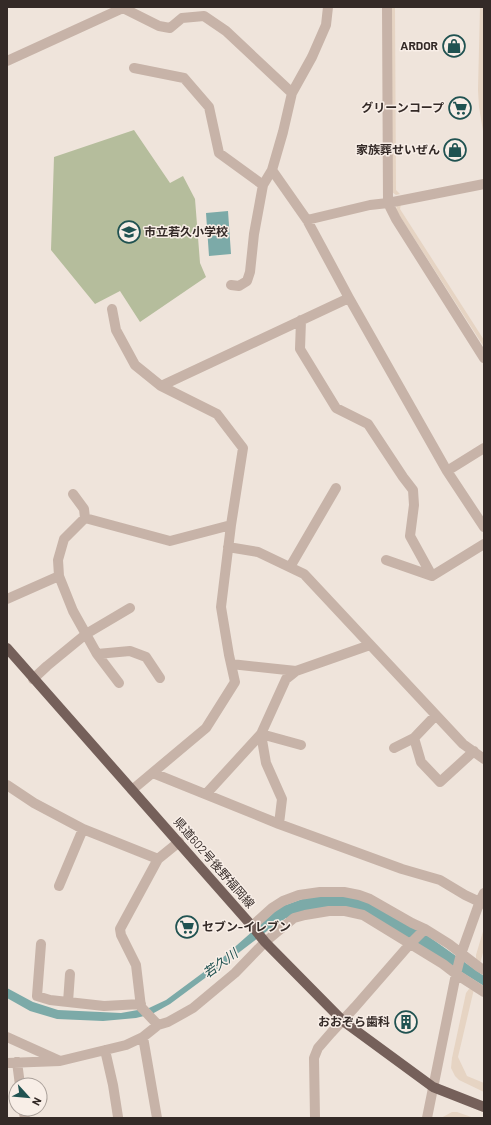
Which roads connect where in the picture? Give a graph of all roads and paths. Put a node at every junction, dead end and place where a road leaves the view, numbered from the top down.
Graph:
1 (123, 7) edge
2 (328, 7) edge
3 (387, 7) edge
4 (7, 61) edge
5 (134, 68) dead end
6 (292, 93) junction
7 (272, 170) junction
8 (484, 184) edge
9 (263, 185) junction
10 (388, 203) junction
11 (307, 220) junction
12 (231, 285) dead end
13 (349, 298) junction
14 (112, 309) dead end
15 (301, 320) junction
16 (484, 358) edge
17 (161, 386) junction
18 (484, 448) edge
19 (447, 471) junction
20 (336, 488) dead end
21 (73, 494) dead end
22 (85, 518) junction
23 (231, 525) junction
24 (484, 527) edge
25 (484, 544) edge
26 (228, 547) junction
27 (386, 560) dead end
28 (290, 567) junction
29 (59, 576) junction
30 (432, 576) junction
31 (7, 599) edge
32 (130, 608) dead end
33 (86, 634) junction
34 (370, 645) junction
35 (9, 654) edge
36 (97, 654) junction
37 (231, 664) junction
38 (296, 671) junction
39 (160, 678) dead end
40 (33, 679) junction
41 (119, 683) dead end
42 (436, 715) junction
43 (261, 734) junction
44 (414, 738) junction
45 (301, 745) dead end
46 (394, 748) dead end
47 (474, 751) junction
48 (484, 759) edge
49 (153, 773) junction
50 (7, 786) edge
51 (132, 790) junction
52 (206, 794) junction
53 (279, 824) junction
54 (83, 828) junction
55 (179, 842) junction
56 (158, 858) junction
57 (59, 886) dead end
58 (482, 899) edge
59 (252, 926) junction
60 (425, 929) junction
61 (265, 942) junction
62 (41, 944) dead end
63 (410, 944) junction
64 (460, 956) junction
65 (484, 970) edge
66 (456, 973) junction
67 (70, 974) dead end
68 (484, 992) edge
69 (68, 1002) junction
70 (141, 1005) junction
71 (343, 1021) junction
72 (158, 1026) junction
73 (7, 1037) edge
74 (143, 1037) junction
75 (105, 1050) junction
76 (60, 1061) junction
77 (12, 1063) edge
78 (17, 1077) edge
79 (433, 1087) junction
80 (484, 1107) edge
81 (314, 1116) edge
82 (118, 1117) dead end
83 (157, 1118) edge
84 (422, 1118) edge
85 (427, 1118) edge

1 - 4 street
1 - 6 street
2 - 6 street
3 - 10 street
5 - 9 street
6 - 7 street
7 - 9 street
7 - 11 street
8 - 10 street
9 - 12 street
10 - 11 street
10 - 16 street
11 - 13 street
13 - 15 street
13 - 19 street
14 - 17 street
15 - 17 street
15 - 30 street
17 - 23 street
18 - 19 street
19 - 24 street
20 - 28 street
21 - 22 street
22 - 23 street
22 - 29 street
23 - 26 street
25 - 30 street
26 - 28 street
26 - 37 street
27 - 30 street
28 - 34 street
29 - 31 street
29 - 33 street
32 - 33 street
33 - 36 street
33 - 40 street
34 - 38 street
34 - 42 street
35 - 40 main road, 県道602号後野福岡線
36 - 39 street
36 - 41 street
37 - 38 street
37 - 49 street
38 - 43 street
40 - 51 main road, 県道602号後野福岡線
42 - 44 street
42 - 47 street
43 - 45 street
43 - 52 street
43 - 53 street
44 - 46 street
44 - 47 street
47 - 48 street
49 - 51 street
49 - 52 street
50 - 54 street
51 - 55 main road, 県道602号後野福岡線
52 - 53 street
53 - 58 street
54 - 56 street
54 - 57 street
55 - 56 street
55 - 59 main road, 県道602号後野福岡線
56 - 70 street
58 - 64 street
59 - 60 street
59 - 61 main road, 県道602号後野福岡線
60 - 63 street
60 - 64 street
61 - 63 street
61 - 71 main road, 県道602号後野福岡線
61 - 72 street
62 - 69 street
63 - 66 street
63 - 71 street
64 - 65 street
64 - 66 street
66 - 68 street
66 - 79 street
67 - 69 street
69 - 70 street
70 - 72 street
71 - 79 main road, 県道602号後野福岡線
71 - 81 street
72 - 74 street
73 - 76 street
74 - 75 street
74 - 83 street
75 - 76 street
75 - 82 street
76 - 77 street
77 - 78 street
79 - 80 main road, 県道602号後野福岡線
79 - 84 street
79 - 85 street

